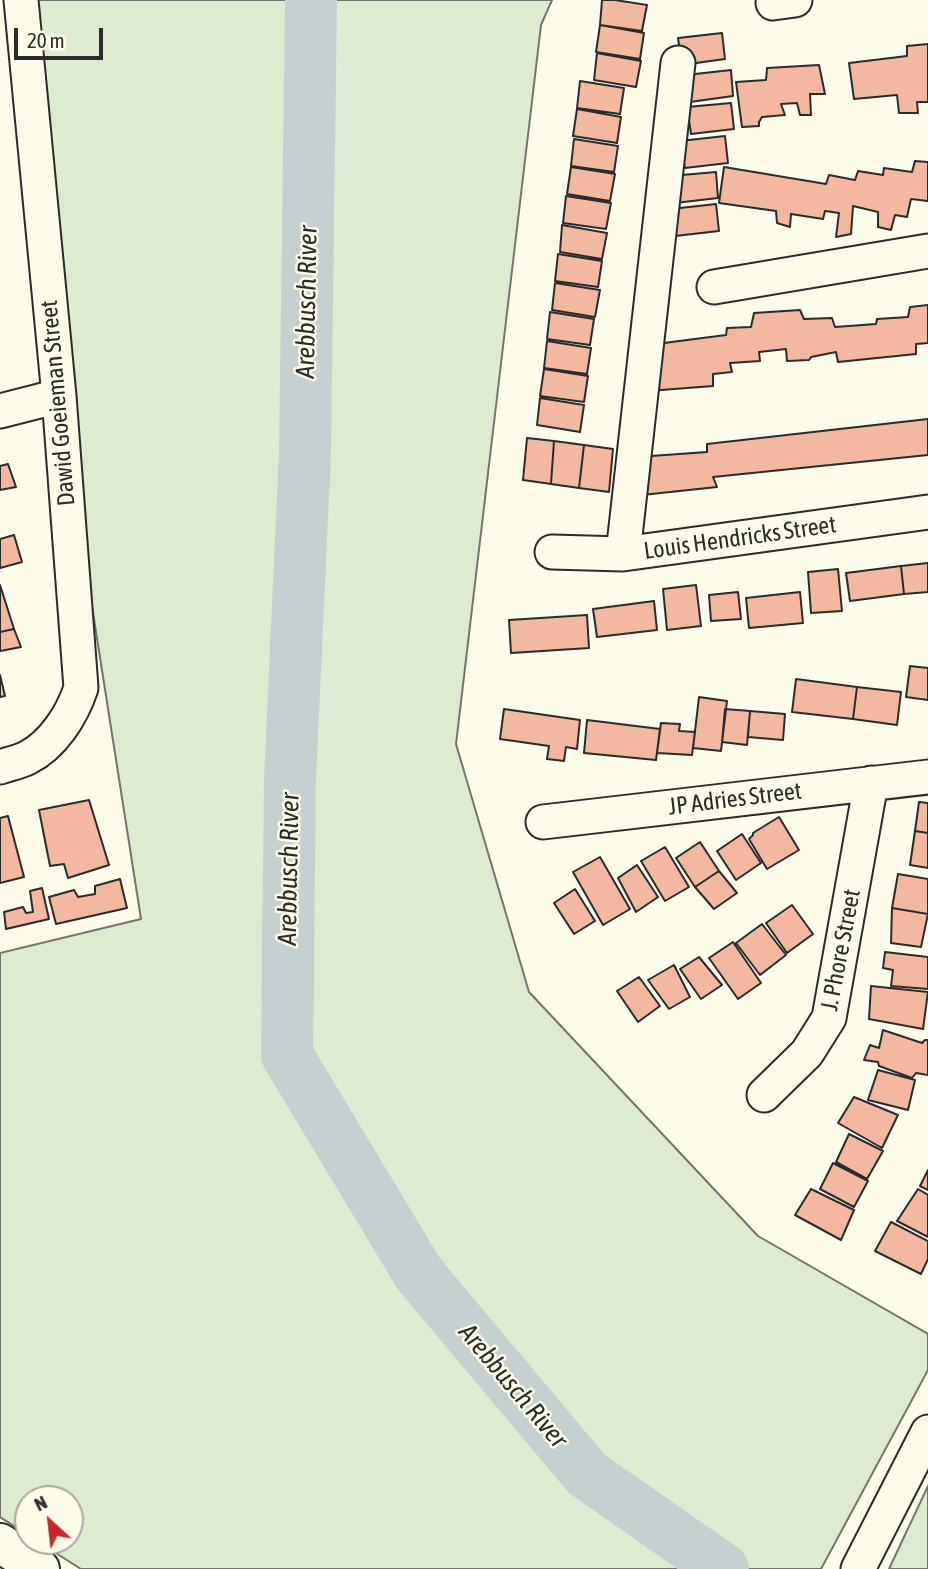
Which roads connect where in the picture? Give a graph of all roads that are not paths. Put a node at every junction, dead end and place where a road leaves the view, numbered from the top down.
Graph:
1 (15, 23) edge
2 (678, 63) dead end
3 (928, 251) edge
4 (714, 287) dead end
5 (59, 396) junction
6 (0, 411) edge
7 (928, 512) edge
8 (552, 552) dead end
9 (623, 554) junction
10 (0, 767) edge
11 (928, 777) edge
12 (871, 783) junction
13 (543, 822) dead end
14 (764, 1095) dead end
15 (928, 1432) edge
16 (0, 1543) edge
17 (40, 1569) edge
18 (858, 1569) edge

1 - 5 street, Dawid Goeieman Street
2 - 9 street
3 - 4 street
5 - 6 street
5 - 10 street, Dawid Goeieman Street
7 - 9 street, Louis Hendricks Street
8 - 9 street, Louis Hendricks Street
11 - 12 street, JP Adries Street
12 - 13 street, JP Adries Street
12 - 14 street, J. Phore Street
15 - 18 street
16 - 17 main road

